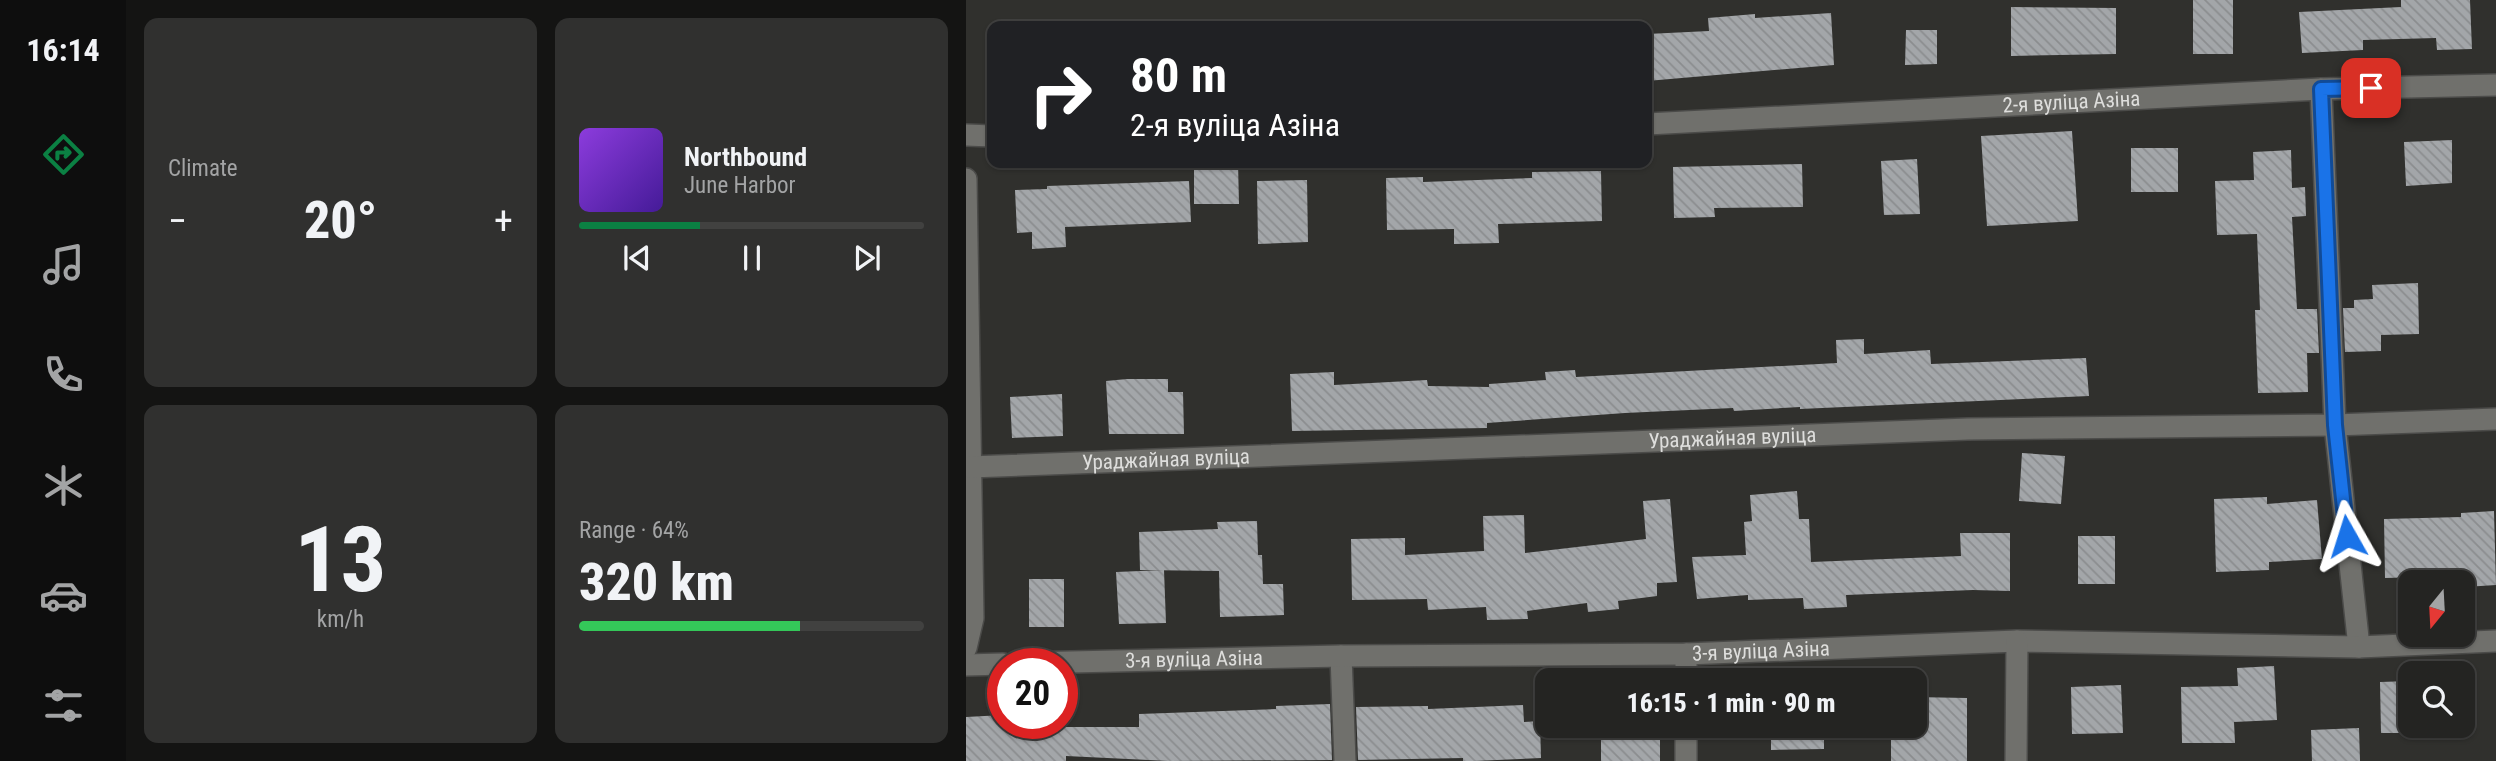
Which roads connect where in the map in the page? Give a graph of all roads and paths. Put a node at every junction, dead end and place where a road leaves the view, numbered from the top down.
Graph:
1 (2496, 85) edge
2 (2321, 89) junction
3 (1652, 124) edge
4 (966, 135) edge
5 (987, 136) edge
6 (966, 179) edge
7 (2496, 419) edge
8 (2335, 425) junction
9 (971, 467) junction
10 (2017, 641) junction
11 (2496, 641) edge
12 (2359, 647) junction
13 (966, 648) edge
14 (1686, 654) junction
15 (1341, 656) junction
16 (1078, 662) edge
17 (987, 664) edge
18 (966, 665) edge
19 (1686, 668) edge
20 (1686, 738) edge
21 (1345, 761) edge
22 (1686, 761) edge
23 (2016, 761) edge

1 - 2 street, 2-я вуліца Азіна
2 - 3 street, 2-я вуліца Азіна
2 - 8 street
4 - 5 street
6 - 9 street
7 - 8 street, Ураджайная вуліца
8 - 9 street, Ураджайная вуліца
8 - 12 street
9 - 13 street
10 - 12 street, 3-я вуліца Азіна
10 - 14 street, 3-я вуліца Азіна
10 - 23 street
11 - 12 street, 3-я вуліца Азіна
14 - 15 street, 3-я вуліца Азіна
14 - 19 street
15 - 16 street, 3-я вуліца Азіна
15 - 21 street
17 - 18 street
20 - 22 street

